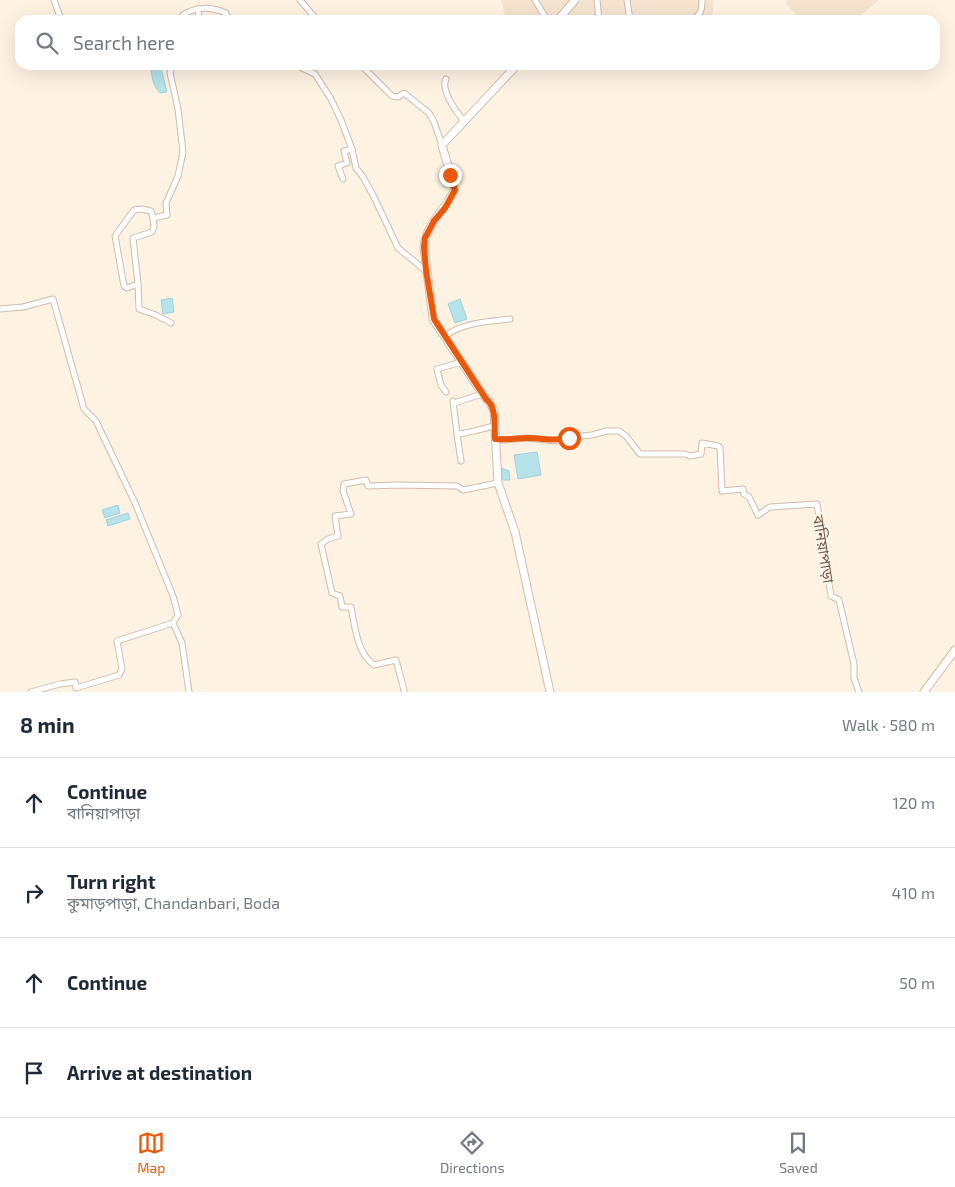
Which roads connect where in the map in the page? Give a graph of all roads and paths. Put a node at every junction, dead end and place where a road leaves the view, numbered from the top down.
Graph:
1 (54, 0) edge
2 (300, 0) edge
3 (535, 0) edge
4 (575, 0) edge
5 (597, 0) edge
6 (627, 0) edge
7 (702, 0) edge
8 (198, 9) junction
9 (60, 15) edge
10 (183, 15) edge
11 (199, 15) edge
12 (227, 15) edge
13 (313, 15) edge
14 (544, 15) edge
15 (562, 15) edge
16 (598, 15) edge
17 (629, 15) edge
18 (699, 15) edge
19 (172, 70) edge
20 (307, 70) edge
21 (365, 70) edge
22 (512, 70) edge
23 (446, 79) dead end
24 (464, 121) junction
25 (442, 145) junction
26 (352, 149) junction
27 (343, 178) dead end
28 (153, 218) junction
29 (426, 270) junction
30 (138, 284) junction
31 (0, 309) edge
32 (510, 319) dead end
33 (171, 323) dead end
34 (445, 336) junction
35 (462, 362) junction
36 (446, 392) dead end
37 (482, 394) junction
38 (494, 426) junction
39 (457, 434) junction
40 (495, 439) junction
41 (460, 461) dead end
42 (498, 483) junction
43 (173, 623) junction
44 (955, 650) edge
45 (404, 690) dead end
46 (31, 692) edge
47 (189, 692) edge
48 (550, 692) edge
49 (859, 692) edge
50 (924, 692) edge

1 - 9 street
2 - 13 street
3 - 14 street
4 - 15 street
5 - 16 street
6 - 17 street
7 - 18 street
8 - 10 street
8 - 11 street
8 - 12 street
19 - 28 street
20 - 26 street
21 - 25 street
22 - 24 street
23 - 24 street
24 - 25 street
25 - 29 street
26 - 27 street
26 - 29 street
28 - 30 street
28 - 30 street
29 - 34 street
30 - 33 street
31 - 43 street
32 - 34 street
34 - 35 street
35 - 36 street
35 - 37 street
37 - 38 street
37 - 39 street
38 - 39 street
38 - 40 street
39 - 41 street
40 - 42 street
40 - 49 street, বানিয়াপাড়া
42 - 45 street
42 - 48 street
43 - 46 street
43 - 47 street
44 - 50 street

